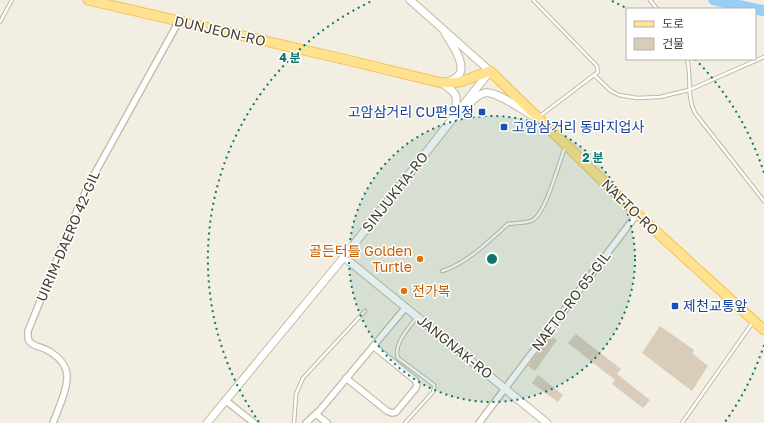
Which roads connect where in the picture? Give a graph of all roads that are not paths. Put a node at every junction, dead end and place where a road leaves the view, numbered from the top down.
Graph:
1 (12, 0) edge
2 (88, 0) edge
3 (410, 0) edge
4 (533, 0) edge
5 (650, 0) edge
6 (656, 8) edge
7 (179, 21) junction
8 (0, 22) edge
9 (444, 30) junction
10 (764, 57) edge
11 (687, 60) edge
12 (490, 71) junction
13 (594, 75) junction
14 (442, 83) junction
15 (689, 90) junction
16 (452, 119) junction
17 (541, 120) junction
18 (566, 144) junction
19 (764, 201) edge
20 (637, 214) junction
21 (344, 257) junction
22 (442, 271) dead end
23 (406, 307) junction
24 (365, 311) dead end
25 (418, 316) junction
26 (754, 321) junction
27 (764, 330) edge
28 (373, 346) junction
29 (346, 378) junction
30 (506, 388) junction
31 (225, 400) junction
32 (316, 414) junction
33 (53, 423) edge
34 (207, 423) edge
35 (254, 423) edge
36 (294, 423) edge
37 (306, 423) edge
38 (327, 423) edge
39 (405, 423) edge
40 (479, 423) edge
41 (547, 423) edge
42 (682, 423) edge

1 - 8 lane
2 - 7 main road, DUNJEON-RO
3 - 9 street, NAETO-RO
4 - 13 lane
5 - 6 lane
7 - 14 main road, DUNJEON-RO
7 - 33 street, UIRIM-DAERO 42-GIL
9 - 12 street, NAETO-RO
9 - 14 street
10 - 15 lane
11 - 15 lane
12 - 14 main road, DUNJEON-RO
12 - 16 street, SINJUKHA-RO
12 - 17 main road, NAETO-RO
13 - 15 lane
13 - 17 lane
14 - 16 street
15 - 19 lane
16 - 17 street
16 - 21 street, SINJUKHA-RO
17 - 18 main road, NAETO-RO
18 - 20 main road, NAETO-RO
18 - 22 lane
20 - 26 main road, NAETO-RO
20 - 30 street, NAETO-RO 65-GIL
21 - 23 street, JANGNAK-RO
21 - 31 street, SINJUKHA-RO
23 - 25 street, JANGNAK-RO
23 - 28 street
24 - 36 lane
25 - 30 street, JANGNAK-RO
25 - 39 lane
26 - 27 main road, NAETO-RO
26 - 42 lane
28 - 29 street
28 - 29 street
29 - 32 street
30 - 40 street, NAETO-RO 65-GIL
30 - 41 street, JANGNAK-RO
31 - 34 street, SINJUKHA-RO
31 - 35 street
32 - 37 street
32 - 38 street

